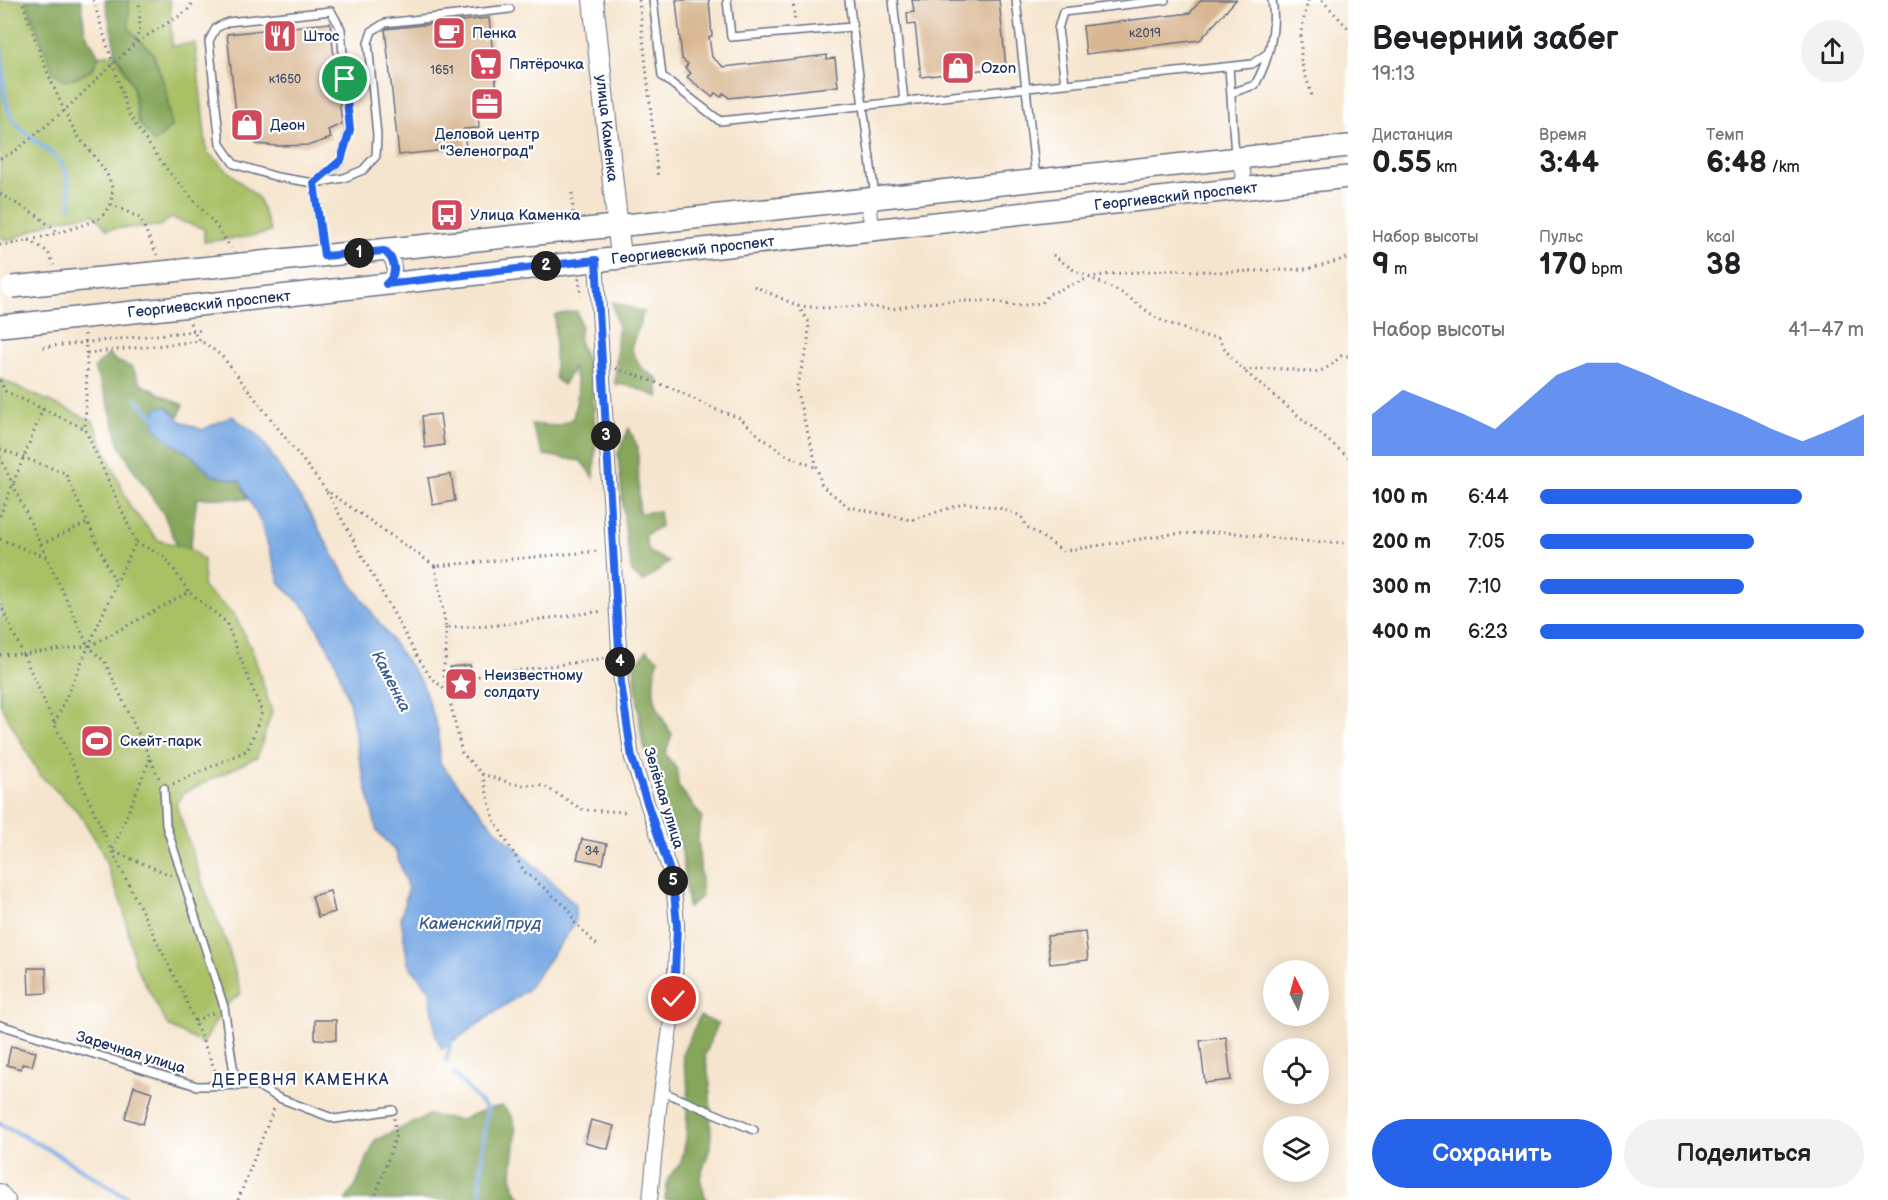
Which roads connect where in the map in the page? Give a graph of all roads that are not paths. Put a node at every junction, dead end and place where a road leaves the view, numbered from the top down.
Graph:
1 (593, 0) edge
2 (653, 0) edge
3 (727, 0) edge
4 (849, 0) edge
5 (893, 0) edge
6 (1017, 0) edge
7 (1165, 0) edge
8 (1272, 0) edge
9 (510, 9) dead end
10 (852, 27) junction
11 (1268, 53) junction
12 (1229, 67) junction
13 (1065, 84) junction
14 (1026, 88) junction
15 (1231, 93) junction
16 (904, 101) junction
17 (863, 106) junction
18 (1348, 146) edge
19 (1235, 159) junction
20 (1348, 177) edge
21 (1036, 181) junction
22 (314, 183) junction
23 (1236, 190) junction
24 (875, 199) junction
25 (618, 226) junction
26 (879, 229) junction
27 (384, 251) junction
28 (324, 256) junction
29 (621, 257) junction
30 (596, 260) junction
31 (386, 284) junction
32 (6, 288) edge
33 (0, 326) edge
34 (164, 788) road end
35 (0, 1025) edge
36 (236, 1086) junction
37 (661, 1091) junction
38 (393, 1110) road end
39 (754, 1130) dead end
40 (0, 1191) edge
41 (8, 1200) edge
42 (650, 1200) edge

1 - 25 main road, улица Каменка
2 - 17 lane
3 - 10 lane
4 - 10 lane
5 - 16 lane
6 - 14 lane
7 - 13 lane
8 - 11 lane
9 - 22 lane
10 - 17 lane
11 - 12 lane
11 - 15 lane
12 - 13 lane
12 - 15 lane
13 - 14 lane
14 - 16 lane
14 - 21 lane
15 - 19 lane
16 - 17 lane
17 - 24 lane
18 - 19 main road, Георгиевский проспект
19 - 21 main road, Георгиевский проспект
19 - 23 street
20 - 23 main road, Георгиевский проспект
21 - 24 main road, Георгиевский проспект
22 - 22 lane
22 - 28 lane
23 - 26 main road, Георгиевский проспект
24 - 25 main road, Георгиевский проспект
24 - 26 street
25 - 27 main road, Георгиевский проспект
25 - 29 main road, улица Каменка
26 - 29 main road, Георгиевский проспект
27 - 28 main road, Георгиевский проспект
27 - 31 street
28 - 32 main road, Георгиевский проспект, bridge
29 - 30 main road, Георгиевский проспект
30 - 31 main road, Георгиевский проспект
30 - 37 street, Зелёная улица
31 - 33 main road, Георгиевский проспект, bridge
34 - 36 lane
35 - 36 lane, Заречная улица
36 - 38 lane, Заречная улица
37 - 39 lane
37 - 42 street, Зелёная улица
40 - 41 street

